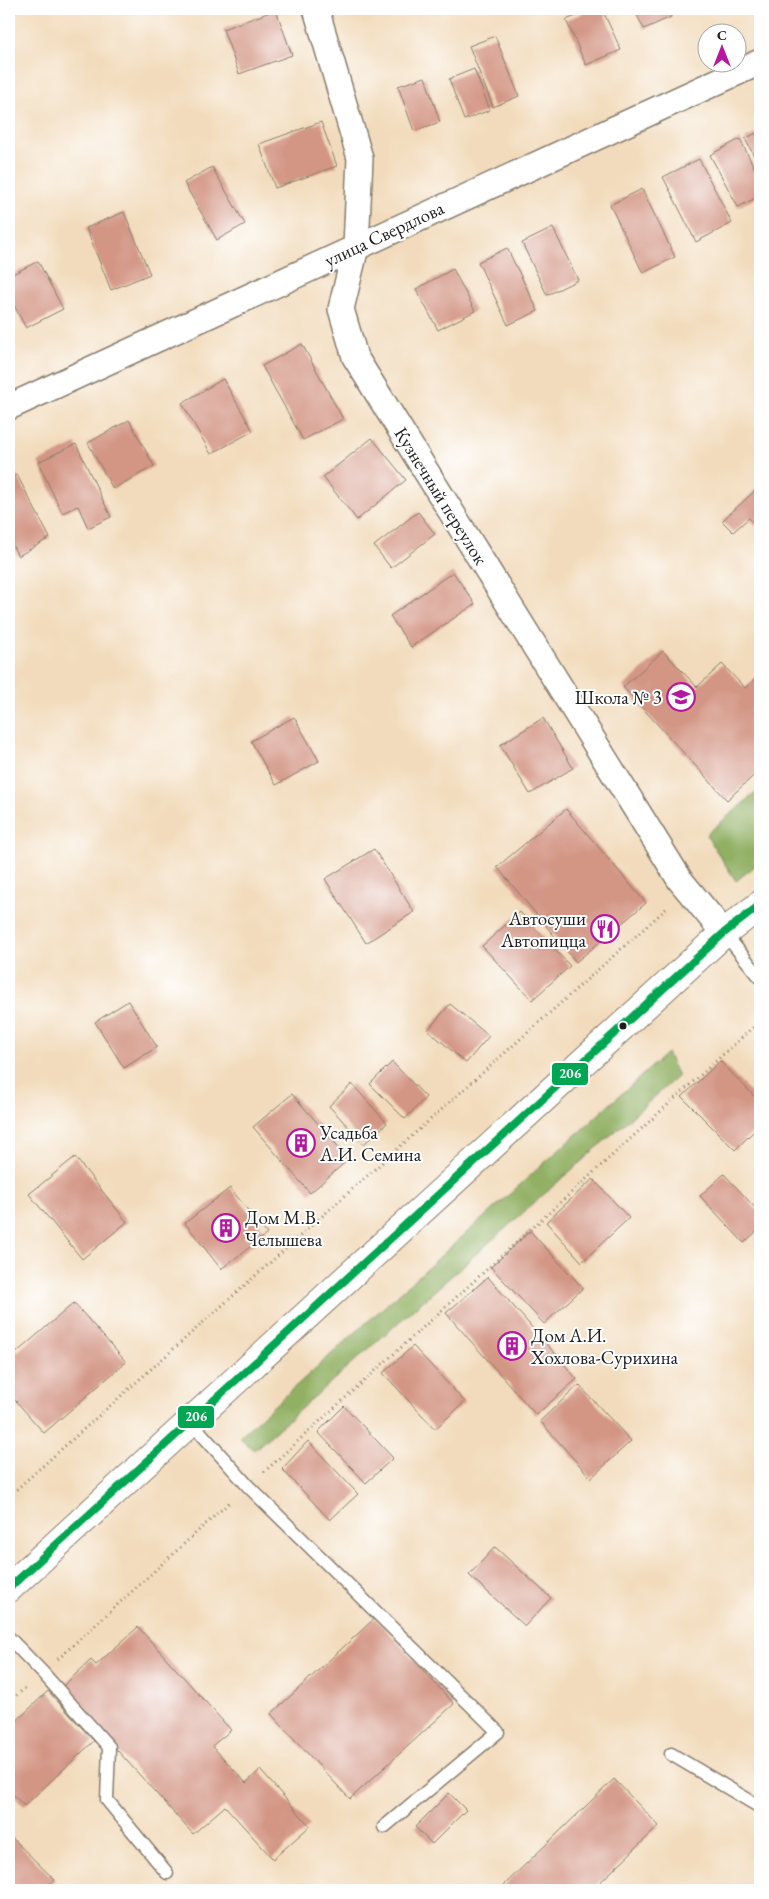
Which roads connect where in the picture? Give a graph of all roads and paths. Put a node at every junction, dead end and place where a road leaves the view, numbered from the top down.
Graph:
1 (316, 9) edge
2 (760, 62) edge
3 (356, 247) junction
4 (9, 407) edge
5 (688, 890) junction
6 (760, 905) edge
7 (724, 933) junction
8 (760, 977) edge
9 (760, 1021) edge
10 (191, 1422) junction
11 (248, 1486) junction
12 (9, 1496) edge
13 (9, 1588) edge
14 (9, 1638) edge
15 (43, 1673) junction
16 (9, 1702) edge
17 (671, 1754) dead end
18 (760, 1807) edge
19 (384, 1827) dead end
20 (167, 1873) dead end

1 - 3 street, Кузнечный переулок
2 - 3 street, улица Свердлова
3 - 4 street, улица Свердлова
3 - 5 street, Кузнечный переулок
5 - 7 street, Кузнечный переулок
5 - 12 path
6 - 7 main road
7 - 8 lane
7 - 10 main road
9 - 11 path
10 - 11 lane
10 - 13 main road
11 - 15 path
11 - 19 lane
14 - 15 lane
15 - 16 path
15 - 20 lane
17 - 18 lane

